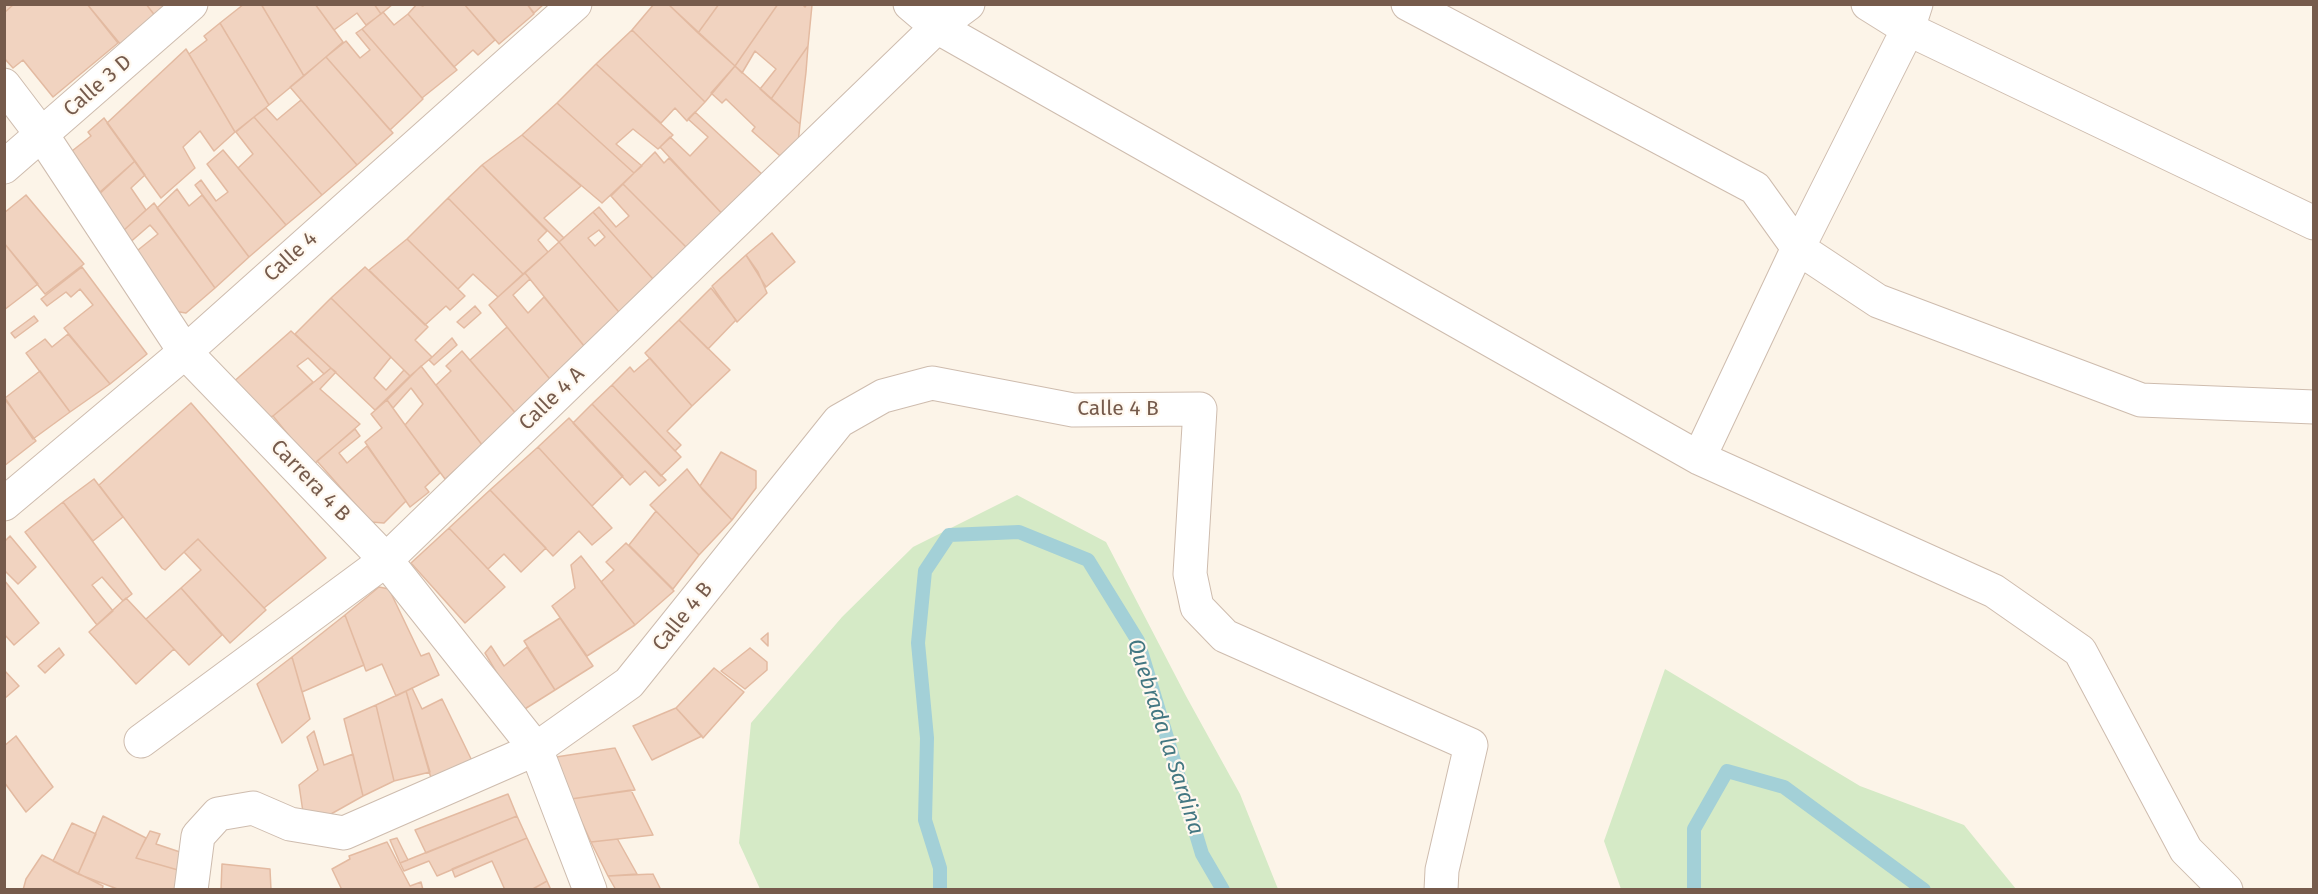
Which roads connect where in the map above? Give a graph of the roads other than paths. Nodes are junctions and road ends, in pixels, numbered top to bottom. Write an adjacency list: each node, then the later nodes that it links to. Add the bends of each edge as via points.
1 (191, 4): 10 (street, Calle 3 D)
2 (574, 4): 14 (street, Calle 4)
3 (910, 4): 8 (street)
4 (968, 4): 8 (street, Calle 4 A)
5 (1408, 4): 13 (street, via 1755,188)
6 (1868, 4): 7 (street)
7 (1912, 17): 12 (street); 13 (street)
8 (937, 27): 16 (street); 18 (street, Calle 4 A)
9 (4, 85): 10 (street, Carrera 4 B)
10 (42, 135): 11 (street, Calle 3 D); 14 (street, Carrera 4 B)
11 (4, 167)
12 (2313, 223)
13 (1798, 248): 15 (street, via 1878,301 2141,400); 16 (street)
14 (185, 352): 17 (street, Calle 4); 18 (street, Carrera 4 B)
15 (2313, 407)
16 (1699, 458): 24 (street, via 1994,591 2080,651 2186,850)
17 (4, 504)
18 (386, 560): 19 (street, Calle 4 A); 20 (street, Carrera 4 B)
19 (141, 741)
20 (536, 749): 21 (street, Calle 4 B, via 344,833 290,824 253,808 218,814 198,836); 22 (street, Carrera 4 B); 23 (street, Calle 4 B, via 629,683 839,421 883,396 932,383 1073,410 1200,410 1190,574 1197,607 1225,636 1471,745 1442,870)
21 (191, 890)
22 (590, 890)
23 (1441, 890)
24 (2226, 890)

